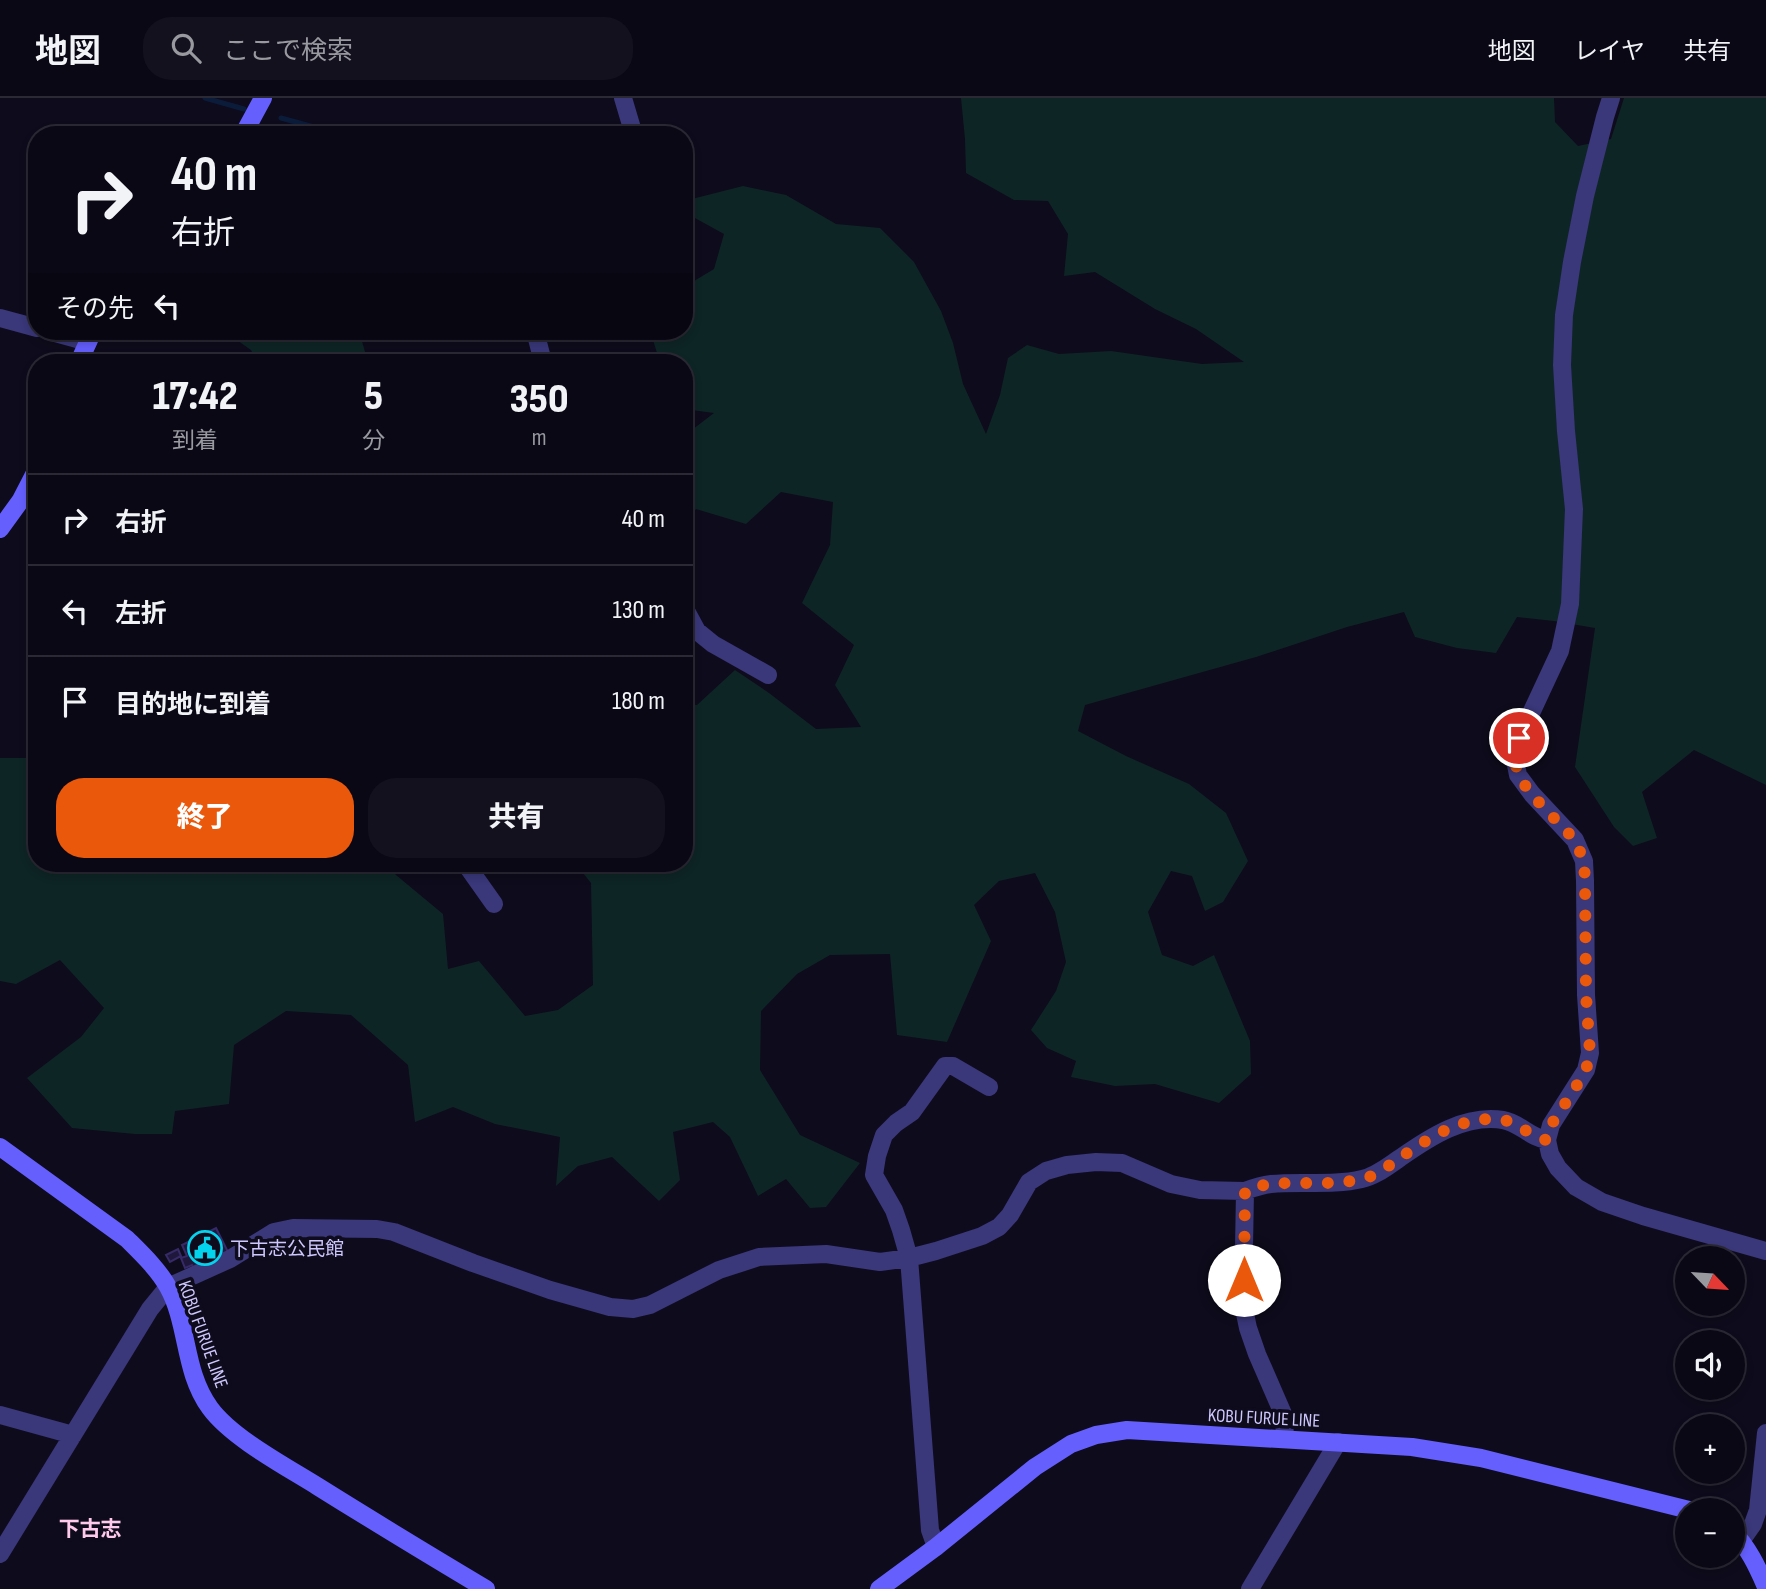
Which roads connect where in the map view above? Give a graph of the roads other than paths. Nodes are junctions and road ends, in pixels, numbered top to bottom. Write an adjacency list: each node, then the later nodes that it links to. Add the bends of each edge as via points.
1 (263, 98): 4 (main road)
2 (623, 98): 5 (street)
3 (1611, 98): 15 (street, via 1585,196 1564,315 1562,365 1573,509 1570,604 1560,651 1514,755 1518,775 1575,840 1584,861 1590,1053 1586,1070 1551,1125)
4 (248, 126)
5 (631, 126)
6 (0, 318): 7 (street)
7 (28, 326)
8 (28, 486): 9 (main road)
9 (0, 529)
10 (693, 624): 11 (street, via 713,644)
11 (768, 675)
12 (471, 872): 13 (street)
13 (494, 904)
14 (989, 1087): 19 (street, via 945,1066 912,1112 884,1135 874,1175 894,1210)
15 (1547, 1140): 17 (street, via 1516,1124 1488,1119 1461,1124 1426,1139 1365,1179 1268,1184); 18 (street, via 1558,1168 1576,1187 1602,1202)
16 (0, 1147): 20 (main road, KOBU FURUE LINE, via 127,1239)
17 (1245, 1191): 19 (street, via 1171,1184 1122,1163 1067,1165 1029,1182 999,1227); 24 (street, via 1244,1304 1248,1328 1284,1416)
18 (1766, 1251)
19 (909, 1258): 20 (street, via 880,1262 826,1254 759,1257 633,1309 550,1290 394,1232 293,1228 274,1233); 28 (street, via 930,1531)
20 (168, 1287): 23 (street); 32 (main road, KOBU FURUE LINE, via 196,1385 232,1431)
21 (0, 1415): 23 (street)
22 (1766, 1433): 27 (street, via 1758,1510)
23 (73, 1435): 30 (street)
24 (1285, 1439): 25 (main road, KOBU FURUE LINE); 28 (main road, KOBU FURUE LINE, via 1127,1430 1096,1436 1071,1444 1035,1467)
25 (1338, 1442): 26 (main road, KOBU FURUE LINE, via 1480,1458); 34 (street)
26 (1675, 1507)
27 (1745, 1530)
28 (936, 1547): 33 (main road, KOBU FURUE LINE)
29 (1745, 1547): 31 (main road)
30 (0, 1554)
31 (1766, 1587)
32 (486, 1589)
33 (879, 1589)
34 (1250, 1589)

